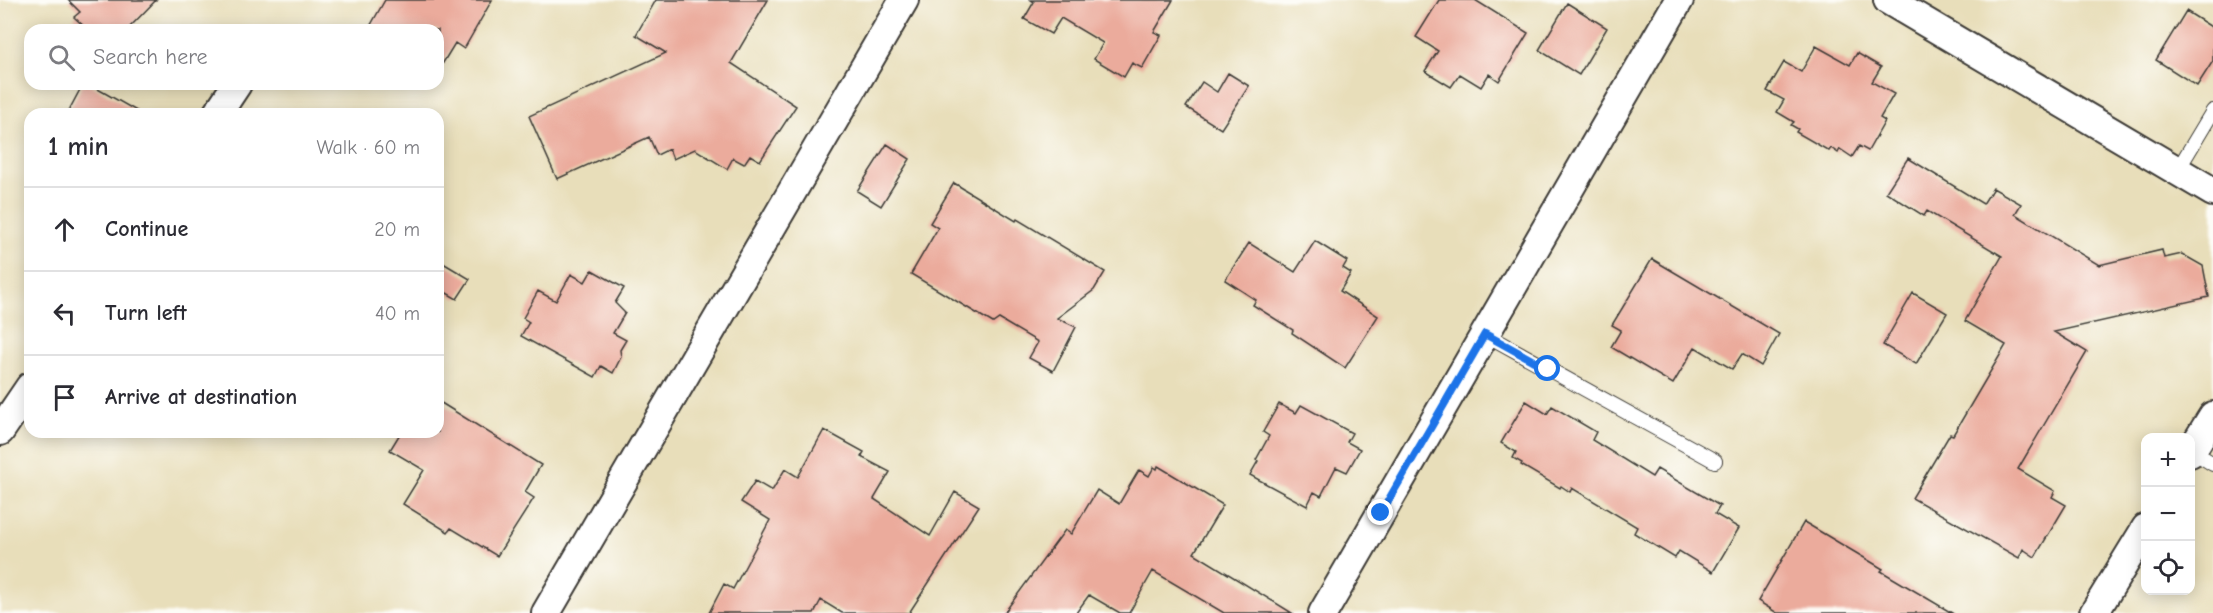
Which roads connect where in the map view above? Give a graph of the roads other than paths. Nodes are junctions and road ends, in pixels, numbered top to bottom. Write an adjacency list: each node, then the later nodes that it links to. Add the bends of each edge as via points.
1 (904, 0): 16 (street)
2 (1679, 0): 9 (street)
3 (1888, 0): 7 (street)
4 (233, 90): 5 (street)
5 (221, 108)
6 (2213, 111): 7 (lane)
7 (2177, 171): 8 (street)
8 (2213, 192)
9 (1485, 334): 14 (lane); 17 (street)
10 (24, 396): 12 (street)
11 (2213, 416): 13 (street)
12 (0, 431)
13 (2198, 456)
14 (1714, 461)
15 (2141, 535): 18 (street)
16 (546, 613)
17 (1323, 613)
18 (2094, 613)

